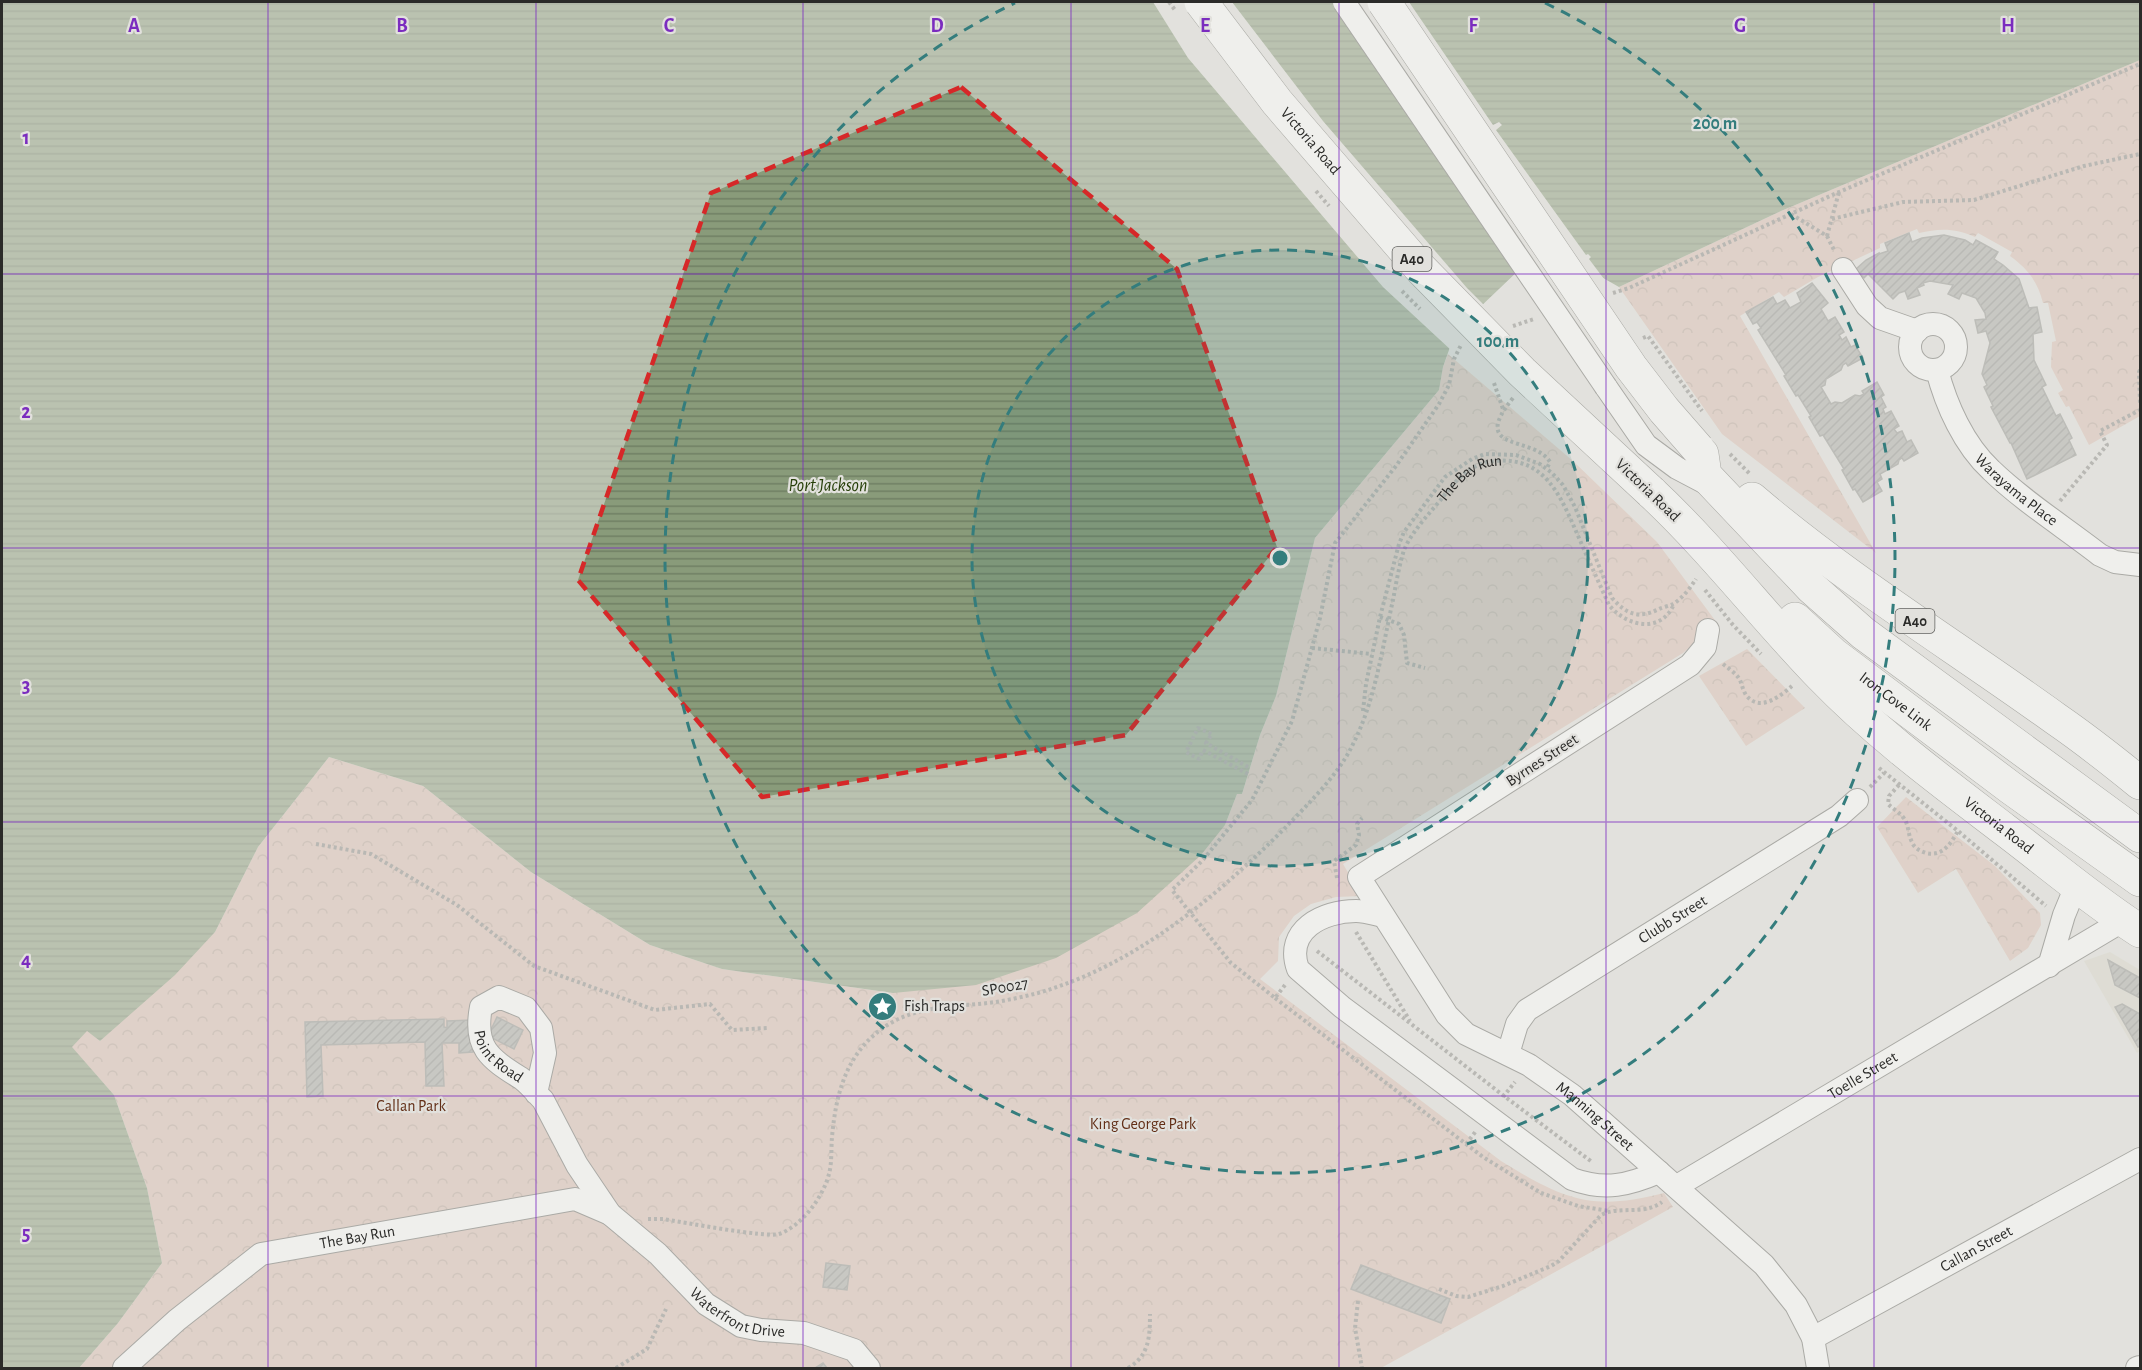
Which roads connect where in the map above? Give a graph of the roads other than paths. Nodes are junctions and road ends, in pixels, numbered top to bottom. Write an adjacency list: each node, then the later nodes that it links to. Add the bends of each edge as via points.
1 (1201, 2): 8 (highway, Victoria Road / A40, bridge, via 1276,102 1421,269 1499,349)
2 (1344, 2): 7 (street, bridge, via 1646,445)
3 (1384, 2): 7 (highway, A40, bridge, via 1664,410)
4 (1843, 269): 5 (street, via 1867,306 1880,318)
5 (1917, 331): 6 (street, via 1910,344 1913,358 1923,368); 6 (street, via 1923,326 1939,325 1952,333 1955,356)
6 (1937, 370): 9 (street, Warayama Place, via 1951,410 1991,470 2100,555 2115,562)
7 (1692, 457): 11 (highway, A40, via 1728,479 1819,553 2057,719); 13 (highway, via 1812,588 1863,633)
8 (1659, 500): 15 (highway, Iron Cove Link, via 1690,513 1833,654); 16 (highway, Victoria Road / A40, via 1860,715)
9 (2140, 565)
10 (1708, 630): 14 (street, Byrnes Street, via 1705,647 1690,665)
11 (2140, 783)
12 (1857, 800): 20 (street, Clubb Street, via 1839,816 1527,1010 1517,1023)
13 (2140, 836)
14 (1359, 877): 17 (street, Manning Street)
15 (2140, 880)
16 (2076, 886): 18 (highway, Victoria Road / A40); 19 (street)
17 (1383, 916): 20 (street, Manning Street, via 1453,1023 1475,1040); 23 (street, Toelle Street, via 1344,912 1309,924 1297,940 1298,969 1564,1175 1601,1186)
18 (2132, 926): 19 (street, Toelle Street)
19 (2049, 966): 23 (street, Toelle Street)
20 (1508, 1054): 23 (street, Manning Street, via 1572,1095)
21 (536, 1094): 24 (street, Point Road, via 543,1100 577,1165)
22 (2140, 1159): 25 (street, Callan Street)
23 (1668, 1179): 25 (street, Manning Street, via 1764,1265 1796,1305)
24 (617, 1220): 26 (street, The Bay Run, via 575,1199 261,1254); 27 (street, Waterfront Drive, via 658,1254 706,1304 741,1326 804,1333 855,1350)
25 (1813, 1338): 28 (street, Manning Street)
26 (124, 1368)
27 (868, 1368)
28 (1818, 1368)

